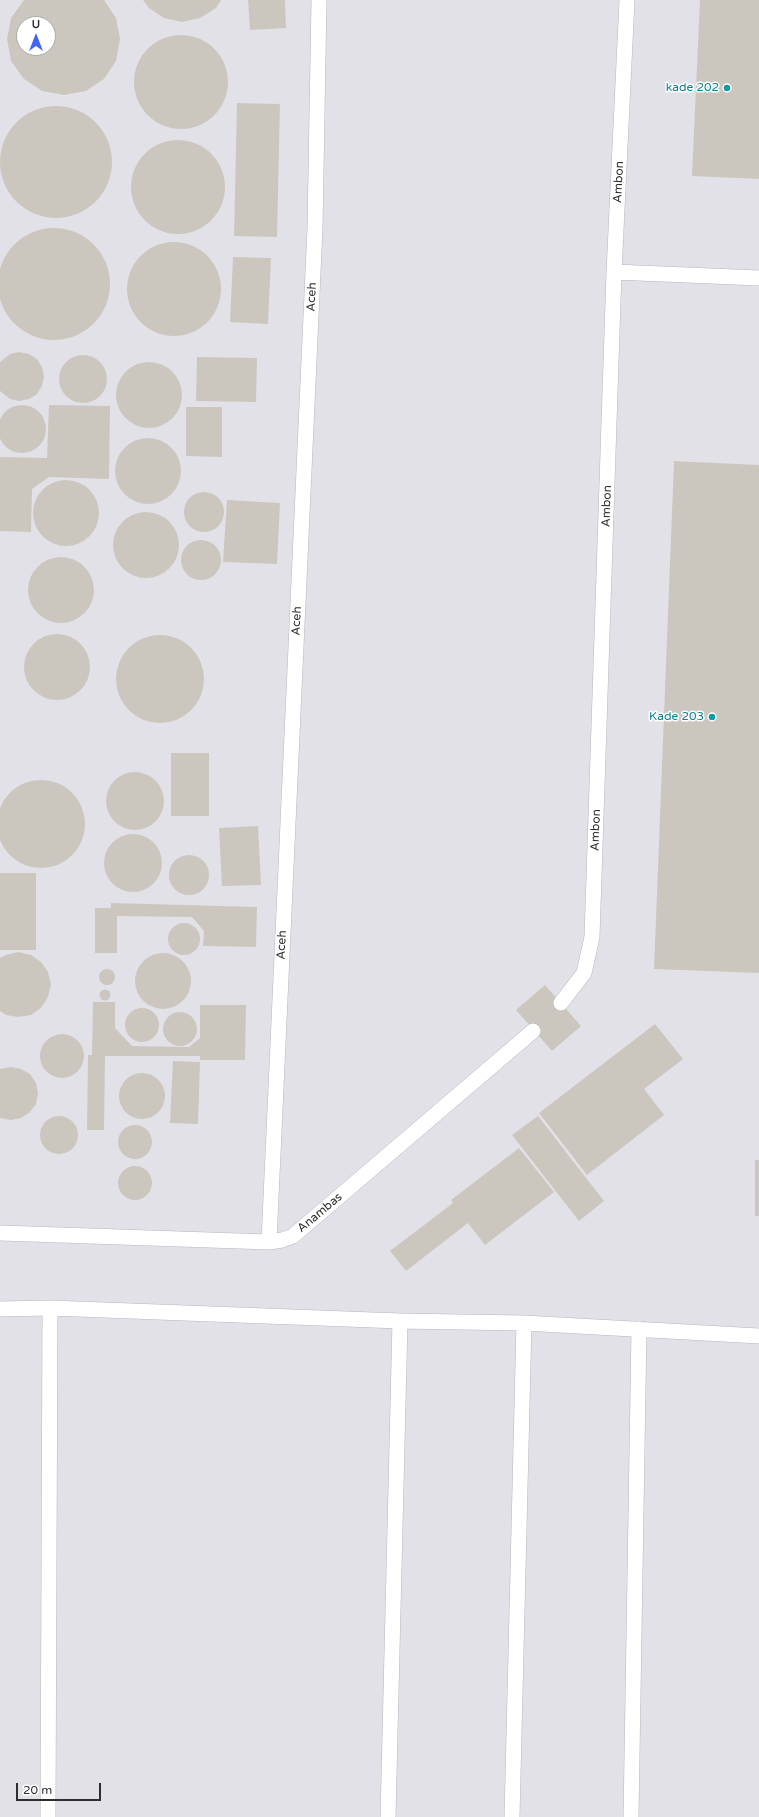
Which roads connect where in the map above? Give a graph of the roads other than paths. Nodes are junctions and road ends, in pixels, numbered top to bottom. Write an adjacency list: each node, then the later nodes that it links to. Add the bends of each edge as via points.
1 (319, 0): 8 (lane, Aceh, via 315,228)
2 (627, 0): 3 (lane, Ambon)
3 (614, 272): 4 (lane); 5 (lane, Ambon, via 592,937 584,973)
4 (759, 278)
5 (561, 1003)
6 (533, 1031): 8 (lane, Anambas, via 293,1236)
7 (0, 1233): 8 (lane, Anambas)
8 (269, 1242)
9 (50, 1308): 10 (lane); 11 (lane); 15 (lane)
10 (0, 1309)
11 (400, 1321): 12 (lane); 16 (lane)
12 (524, 1323): 13 (lane); 17 (lane)
13 (639, 1329): 14 (lane); 18 (lane)
14 (759, 1336)
15 (48, 1817)
16 (388, 1817)
17 (512, 1817)
18 (631, 1817)

